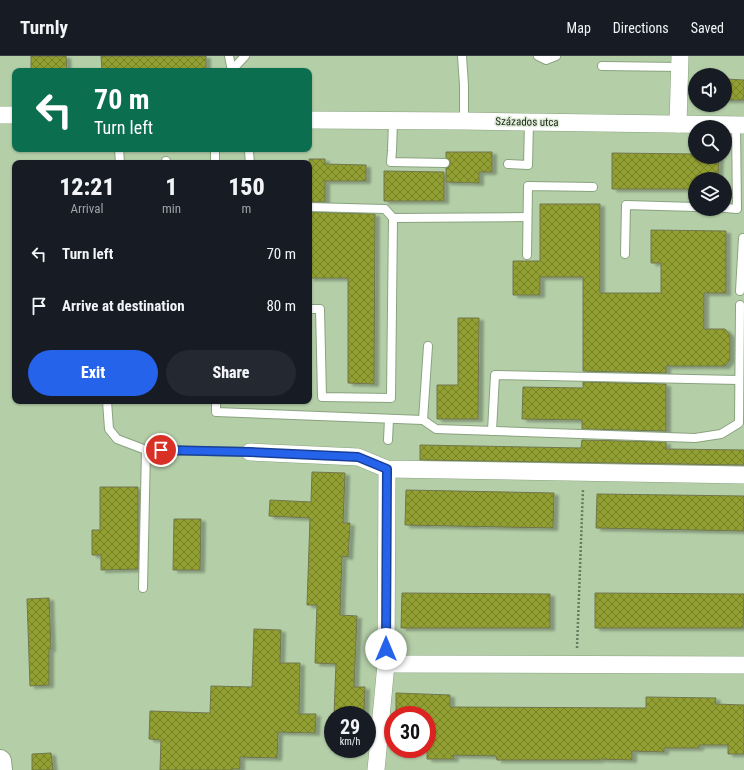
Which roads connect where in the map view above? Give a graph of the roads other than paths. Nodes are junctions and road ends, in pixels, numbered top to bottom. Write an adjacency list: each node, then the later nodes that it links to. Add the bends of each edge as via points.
1 (229, 56): 8 (lane)
2 (245, 56): 9 (lane)
3 (462, 56): 14 (lane)
4 (538, 56): 5 (lane, via 546,60)
5 (556, 56)
6 (680, 61): 7 (lane); 16 (street)
7 (602, 66)
8 (232, 68)
9 (234, 68)
10 (0, 115): 11 (street)
11 (12, 115)
12 (312, 120): 13 (street, Százados utca)
13 (393, 121): 14 (street, Százados utca); 18 (lane, via 391,162)
14 (464, 121): 15 (street, Százados utca)
15 (530, 122): 16 (street, Százados utca); 19 (lane, via 528,165)
16 (678, 124): 17 (street, Százados utca)
17 (740, 125): 23 (lane, via 737,209)
18 (445, 163)
19 (508, 164)
20 (593, 187): 24 (lane, via 528,186)
21 (312, 207): 25 (lane, via 385,209)
22 (688, 208): 27 (lane, via 626,205)
23 (732, 209)
24 (527, 217): 25 (lane); 28 (lane)
25 (393, 218): 32 (lane, via 391,398 322,397 320,309)
26 (743, 238): 29 (lane)
27 (625, 254)
28 (527, 255)
29 (743, 272): 30 (lane)
30 (740, 291)
31 (740, 305): 33 (lane)
32 (312, 309)
33 (742, 335): 35 (lane)
34 (428, 346): 39 (lane)
35 (739, 380): 40 (lane, via 739,422 721,434 695,438); 40 (lane, via 495,375)
36 (107, 404): 42 (lane, via 109,429 117,439)
37 (216, 404): 38 (lane, via 216,412)
38 (389, 419): 39 (lane); 41 (lane)
39 (423, 420): 40 (lane, via 436,429)
40 (492, 431)
41 (388, 440)
42 (146, 450): 43 (lane); 46 (lane)
43 (250, 452): 44 (street, via 358,457)
44 (387, 469): 45 (street); 47 (street)
45 (744, 475)
46 (142, 588)
47 (386, 664): 48 (street); 51 (street)
48 (744, 665)
49 (0, 761): 50 (main road)
50 (1, 770)
51 (376, 770)

